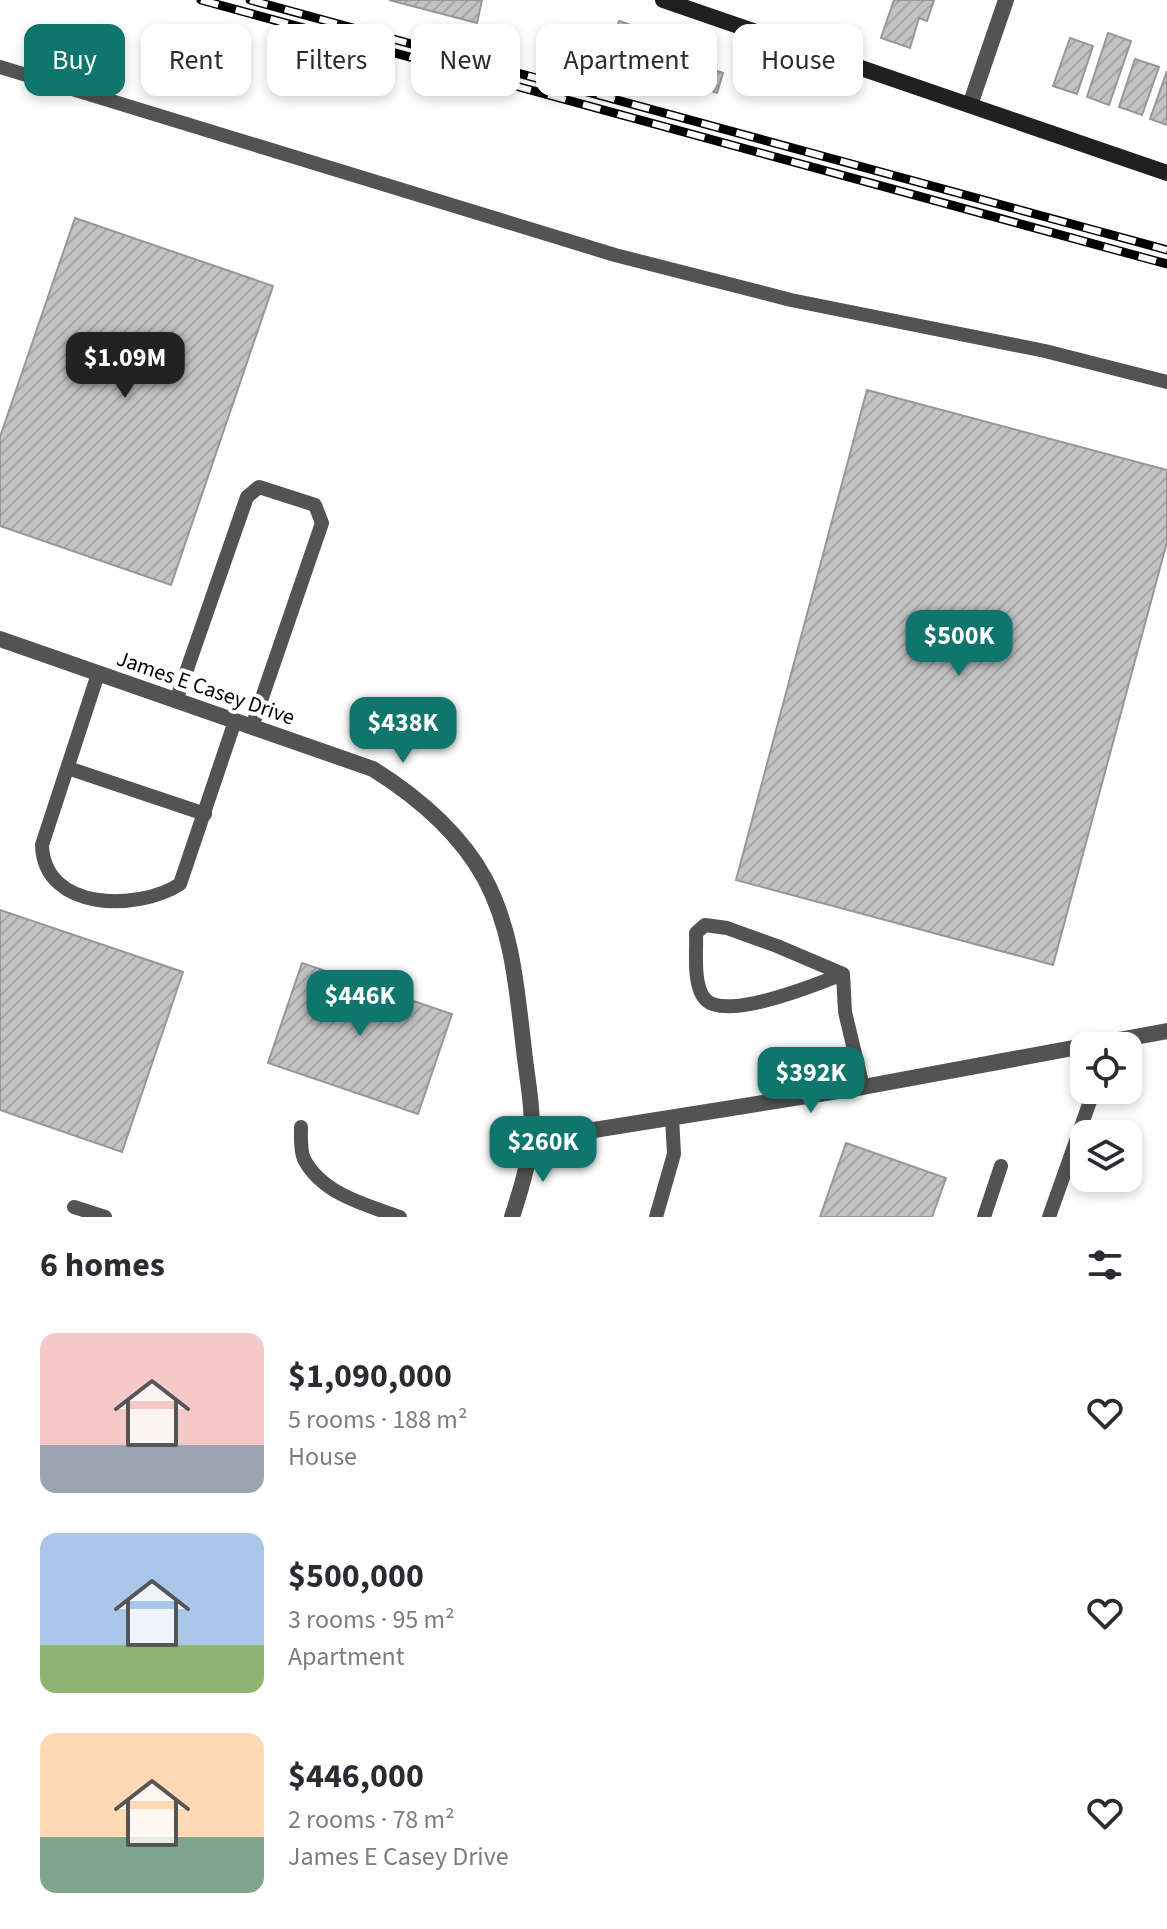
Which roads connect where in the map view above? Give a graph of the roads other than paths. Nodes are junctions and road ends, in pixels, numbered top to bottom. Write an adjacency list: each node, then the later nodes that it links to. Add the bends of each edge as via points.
1 (663, 0): 4 (main road)
2 (1006, 0): 4 (street)
3 (0, 67): 6 (lane, via 615,255 791,300 1045,351)
4 (970, 105): 5 (main road)
5 (1167, 173)
6 (1167, 382)
7 (0, 639): 8 (street, James E Casey Drive)
8 (98, 674): 9 (street, James E Casey Drive); 12 (lane)
9 (176, 701): 10 (street, James E Casey Drive); 11 (lane, via 247,497 259,487 315,505 322,523)
10 (235, 721): 11 (street, James E Casey Drive); 13 (lane)
11 (252, 727): 22 (street, James E Casey Drive, via 344,757 407,790 484,877 512,956)
12 (68, 768): 13 (lane); 13 (lane, via 42,855 57,879 92,901 133,902 180,884)
13 (205, 814)
14 (843, 974): 14 (lane, via 783,998 719,1006 706,1001 699,988 696,933 705,925 727,928); 18 (lane, via 845,1012)
15 (1167, 1031): 16 (street)
16 (1142, 1037)
17 (1070, 1049): 18 (street)
18 (863, 1087): 20 (street)
19 (1089, 1104): 30 (lane)
20 (672, 1117): 22 (street); 28 (lane, via 674,1154)
21 (301, 1127): 26 (lane, via 303,1157 324,1183)
22 (531, 1140): 27 (street, James E Casey Drive)
23 (1001, 1166): 29 (lane)
24 (74, 1207): 25 (lane)
25 (105, 1217)
26 (400, 1217)
27 (512, 1217)
28 (656, 1217)
29 (984, 1217)
30 (1049, 1217)

